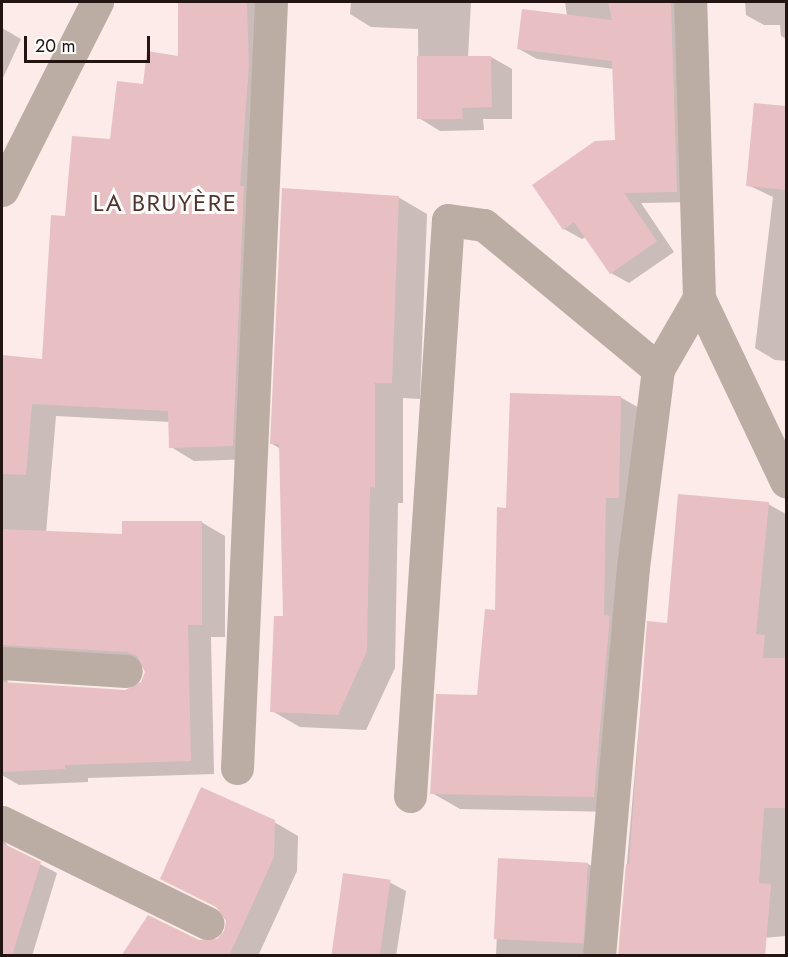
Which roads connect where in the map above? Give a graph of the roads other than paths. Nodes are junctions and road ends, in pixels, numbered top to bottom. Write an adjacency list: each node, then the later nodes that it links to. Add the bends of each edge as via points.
1 (97, 2): 4 (street)
2 (271, 2): 10 (street)
3 (690, 2): 5 (street)
4 (2, 190)
5 (699, 298): 6 (street); 7 (street)
6 (658, 369): 11 (street, via 484,225 448,220); 14 (street, via 633,567)
7 (786, 481)
8 (2, 663): 9 (street)
9 (126, 671)
10 (237, 768)
11 (410, 796)
12 (2, 822): 13 (street)
13 (207, 922)
14 (599, 956)

